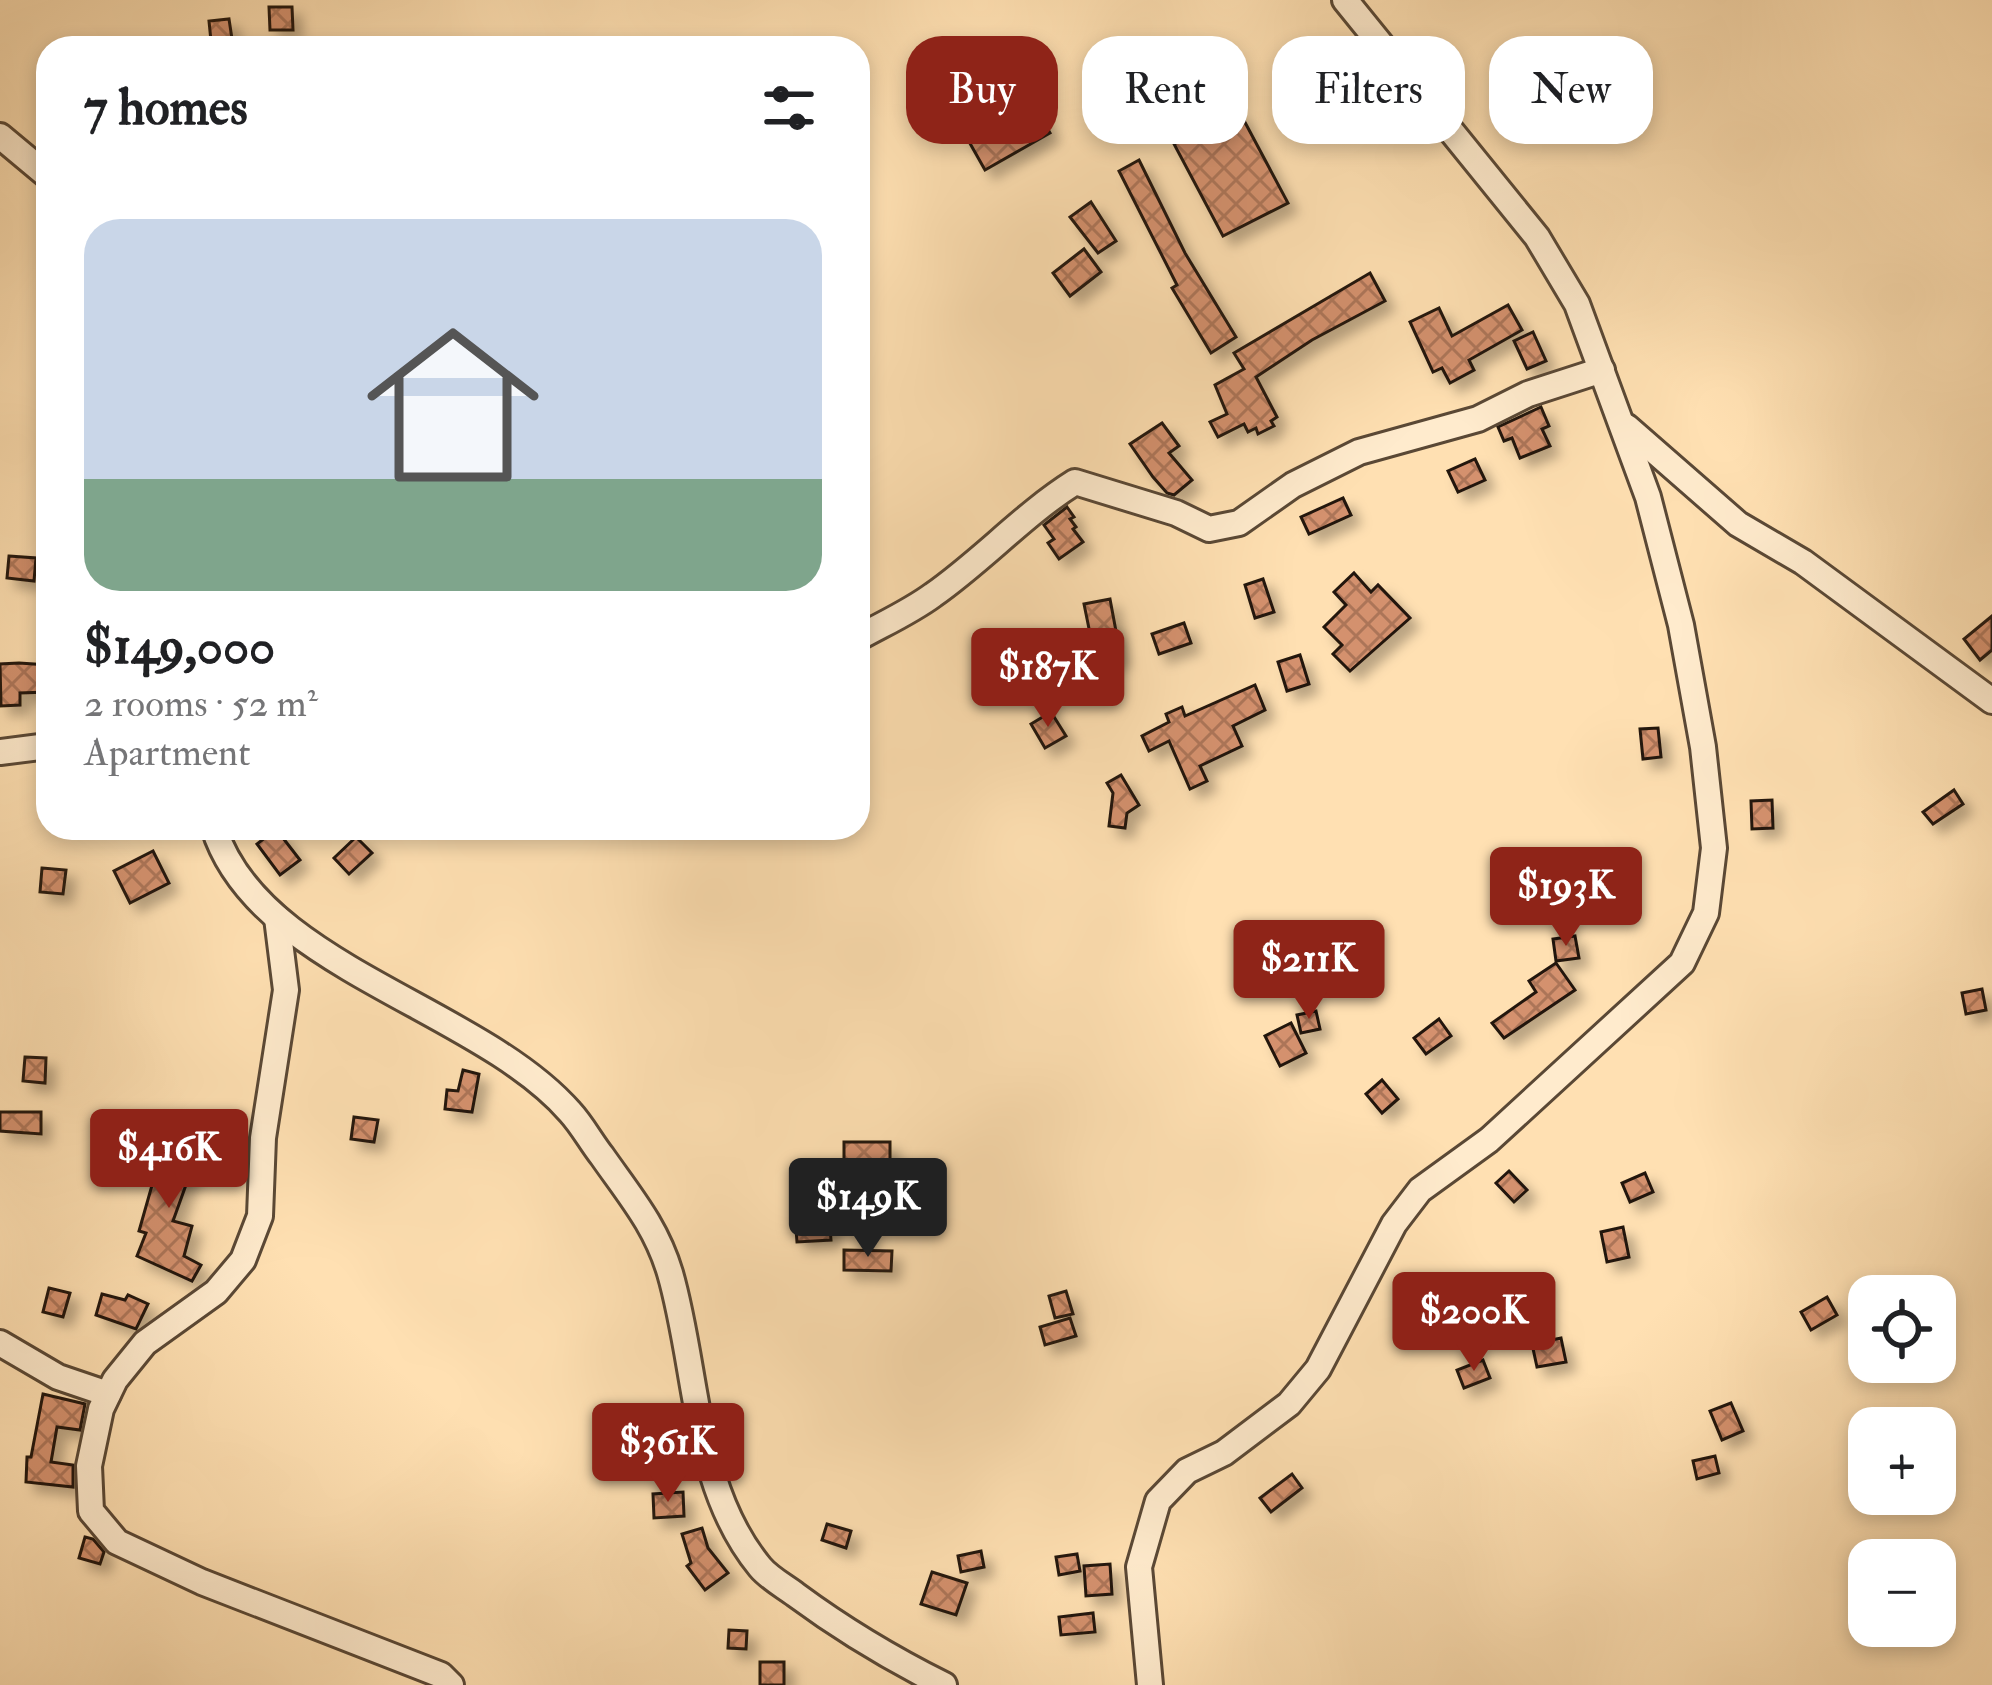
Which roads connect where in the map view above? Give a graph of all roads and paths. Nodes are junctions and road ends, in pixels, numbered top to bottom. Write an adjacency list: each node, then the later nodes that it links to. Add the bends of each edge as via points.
1 (1345, 0): 4 (street, via 1538,237 1577,304)
2 (0, 136): 3 (street)
3 (36, 166)
4 (1602, 370): 5 (street); 6 (street, via 1478,419 1359,452 1239,523 1209,529 1076,482 930,598)
5 (1621, 422): 7 (street, via 1738,524); 16 (street, via 1685,645 1714,848 1706,913 1682,963 1489,1140 1420,1190 1318,1369 1289,1404 1187,1472 1158,1501 1139,1567)
6 (870, 631)
7 (1992, 701)
8 (36, 748): 9 (street)
9 (0, 752)
10 (220, 840): 11 (street, via 250,895)
11 (277, 918): 13 (street, via 286,990 260,1216 243,1260 216,1292 145,1342); 15 (street, via 531,1072 573,1114 646,1214 670,1272 710,1467 761,1570)
12 (0, 1343): 13 (street)
13 (108, 1394): 14 (street, via 89,1466 91,1511 117,1542)
14 (451, 1685)
15 (944, 1685)
16 (1150, 1685)

